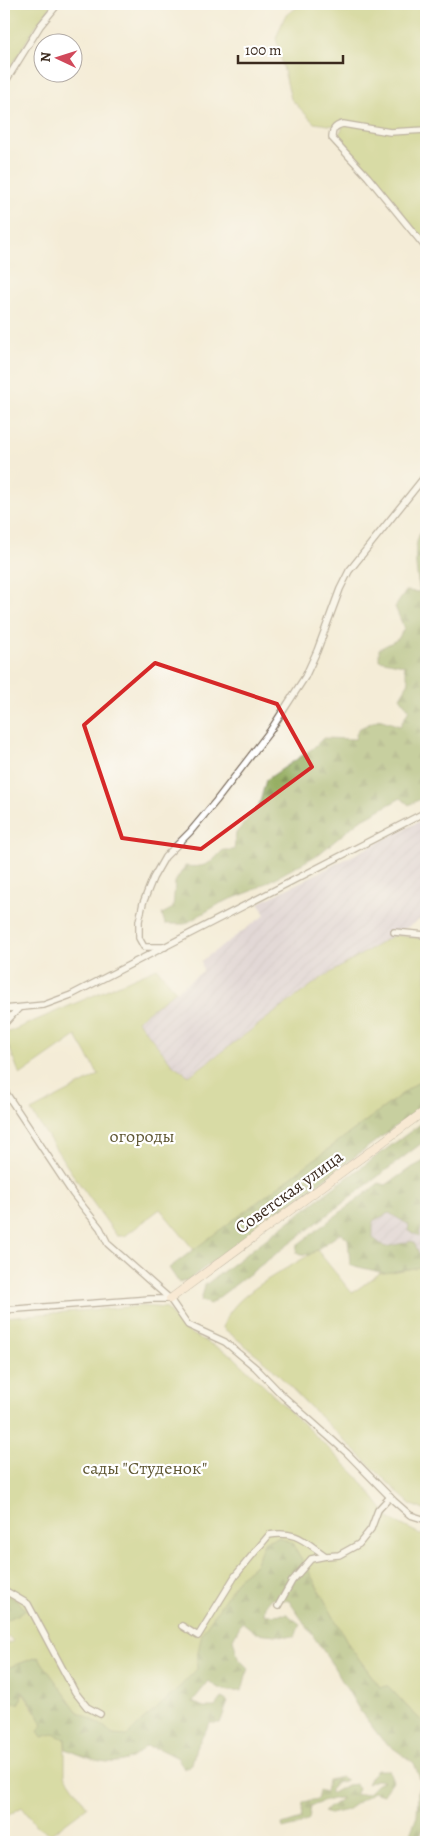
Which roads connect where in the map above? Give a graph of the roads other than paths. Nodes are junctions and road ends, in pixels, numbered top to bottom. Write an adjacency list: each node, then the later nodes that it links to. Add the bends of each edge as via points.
1 (58, 4): 2 (street, via 40,26)
2 (4, 84)
3 (426, 130): 4 (street, via 390,132 343,124 332,131 332,138)
4 (426, 248)
5 (426, 475): 9 (street, via 349,571 305,677 283,712 216,801 165,857 143,903 139,938 144,947)
6 (426, 812): 9 (street)
7 (394, 932): 8 (street)
8 (426, 935)
9 (165, 947): 11 (street, via 71,995 44,1005)
10 (4, 1009): 11 (street)
11 (18, 1009): 12 (street)
12 (4, 1024)
13 (4, 1090): 15 (street, via 108,1244)
14 (426, 1110): 15 (street, Советская улица)
15 (170, 1299): 16 (street); 17 (street, via 188,1325 225,1342 256,1368)
16 (4, 1310)
17 (390, 1497): 18 (street, via 410,1515); 19 (street, via 378,1510 371,1529 359,1544 339,1555)
18 (426, 1520)
19 (326, 1556): 21 (street, via 311,1559 292,1581); 22 (street, via 294,1535 269,1534 235,1576 198,1636)
20 (4, 1590): 23 (street, via 28,1604 75,1692 87,1707)
21 (278, 1606)
22 (182, 1626)
23 (100, 1714)

